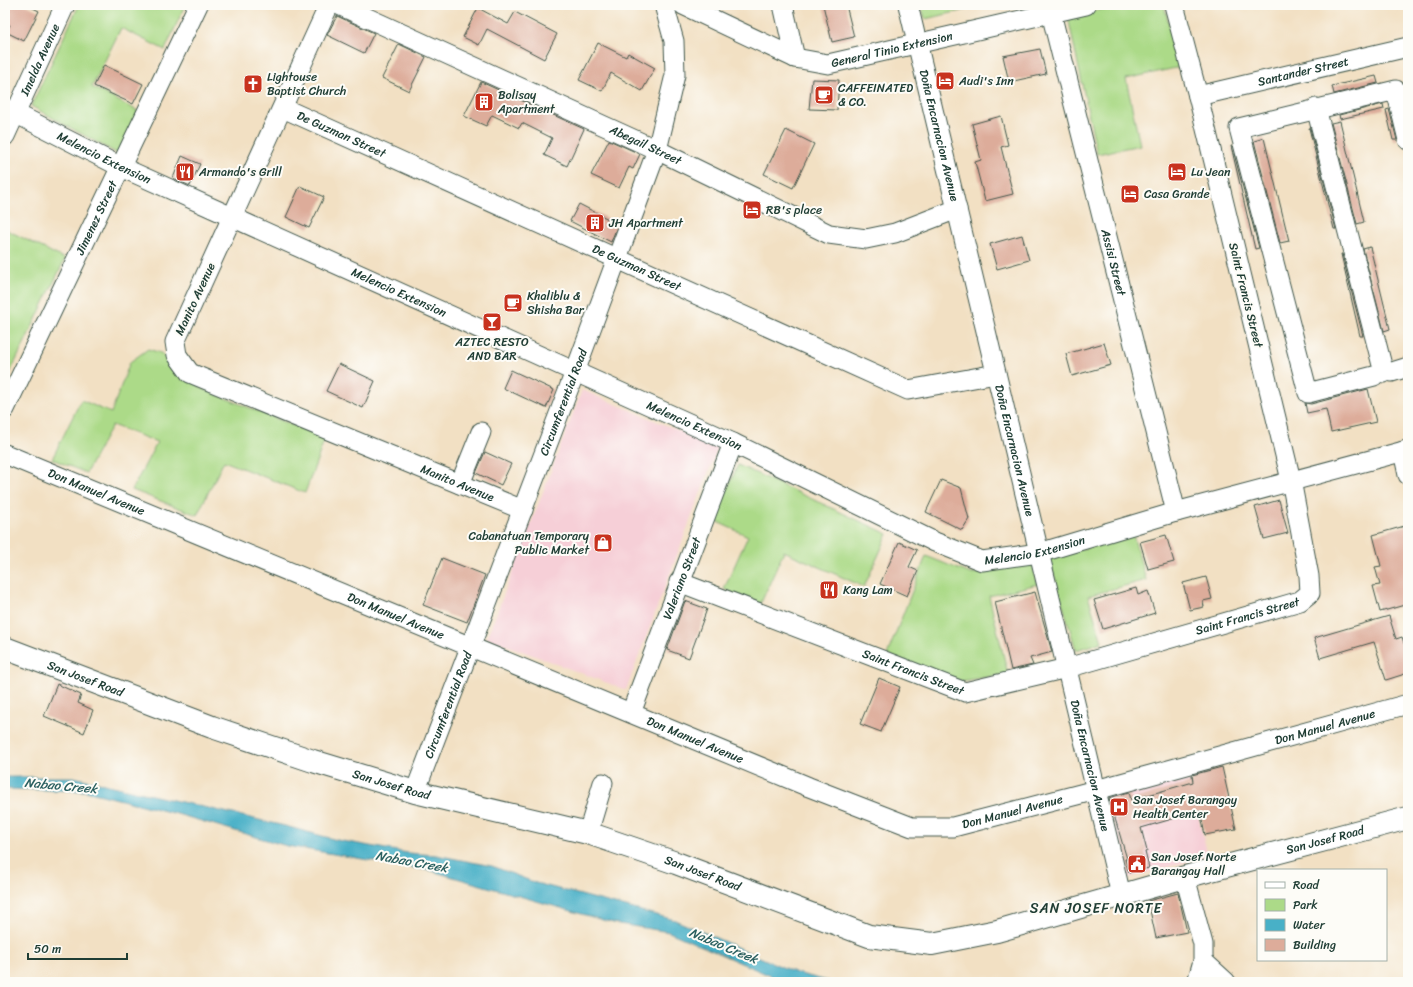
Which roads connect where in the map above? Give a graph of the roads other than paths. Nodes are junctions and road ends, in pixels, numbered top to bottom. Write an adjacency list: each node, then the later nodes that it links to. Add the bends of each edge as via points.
1 (65, 5): 18 (street, Imelda Avenue)
2 (198, 5): 22 (street, Jimenez Street)
3 (329, 5): 16 (street, Manito Avenue)
4 (339, 5): 21 (street, Abegail Street)
5 (664, 5): 21 (street, Circumferential Road, via 674,41 675,75)
6 (683, 5): 14 (street, General Tinio Extension)
7 (783, 5): 14 (street)
8 (908, 5): 12 (street, Doña Encarnacion Avenue)
9 (1086, 5): 11 (street, General Tinio Extension)
10 (1174, 5): 15 (street, Saint Francis Street)
11 (1051, 13): 12 (street, General Tinio Extension); 38 (street, Assisi Street)
12 (918, 45): 14 (street, General Tinio Extension, via 828,64); 23 (street, Doña Encarnacion Avenue)
13 (1408, 47): 15 (street, Santander Street)
14 (795, 58)
15 (1198, 96): 35 (street, Saint Francis Street)
16 (283, 108): 24 (street, Manito Avenue); 25 (street, De Guzman Street)
17 (1316, 108): 20 (street, via 1396,90); 27 (street); 27 (street, via 1239,128 1308,393)
18 (10, 111): 19 (street, Imelda Avenue); 22 (street, Melencio Extension)
19 (5, 136)
20 (1408, 140)
21 (657, 150): 23 (street, Abegail Street, via 829,234 866,239 895,233); 25 (street, Circumferential Road)
22 (121, 167): 24 (street, Melencio Extension); 29 (street, Jimenez Street)
23 (957, 209): 28 (street, Doña Encarnacion Avenue)
24 (232, 218): 26 (street, Melencio Extension); 36 (street, Manito Avenue, via 175,342 177,355 190,373)
25 (617, 260): 26 (street, Circumferential Road); 28 (street, De Guzman Street, via 908,390)
26 (575, 372): 31 (street, Melencio Extension); 37 (street, Circumferential Road)
27 (1389, 372)
28 (996, 374): 39 (street, Doña Encarnacion Avenue)
29 (5, 409)
30 (481, 432): 36 (street)
31 (733, 443): 39 (street, Melencio Extension, via 935,542 982,561); 40 (street, Valeriano Street)
32 (1405, 451): 34 (street); 35 (street, Melencio Extension)
33 (5, 454): 41 (street, Don Manuel Avenue)
34 (1408, 475)
35 (1291, 480): 38 (street, Melencio Extension); 43 (street, Saint Francis Street, via 1310,593 1300,601)
36 (460, 484): 37 (street, Manito Avenue)
37 (523, 510): 41 (street, Circumferential Road)
38 (1176, 512): 39 (street, Melencio Extension)
39 (1039, 553): 43 (street, Doña Encarnacion Avenue)
40 (679, 582): 43 (street, Saint Francis Street, via 965,692); 45 (street, Valeriano Street)
41 (471, 647): 45 (street, Don Manuel Avenue); 48 (street, Circumferential Road)
42 (5, 648): 48 (main road, San Josef Road, via 212,727)
43 (1066, 668): 47 (street, Doña Encarnacion Avenue)
44 (1408, 704): 47 (street, Don Manuel Avenue)
45 (631, 713): 47 (street, Don Manuel Avenue, via 912,827 953,827)
46 (603, 783): 50 (street)
47 (1096, 790): 52 (street, Doña Encarnacion Avenue)
48 (415, 792): 50 (main road, San Josef Road)
49 (1408, 818): 51 (main road, San Josef Road)
50 (588, 833): 52 (main road, San Josef Road, via 676,863 869,936 932,944 997,931)
51 (1184, 877): 52 (main road, San Josef Road); 53 (street, via 1200,930)
52 (1121, 895)
53 (1203, 961): 54 (street); 55 (street)
54 (1197, 982)
55 (1226, 982)

